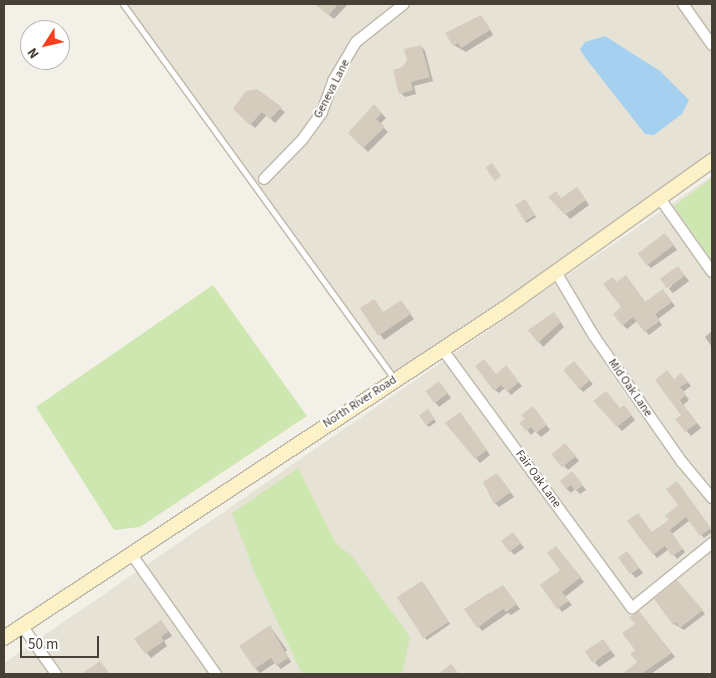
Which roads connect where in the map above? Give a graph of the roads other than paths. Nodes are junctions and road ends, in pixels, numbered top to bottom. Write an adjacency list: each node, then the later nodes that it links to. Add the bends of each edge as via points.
1 (123, 4): 11 (lane)
2 (404, 4): 6 (street, Geneva Lane, via 356,42 333,81 322,112 302,140)
3 (683, 4): 4 (street)
4 (712, 44)
5 (712, 161): 7 (street, North River Road)
6 (264, 179)
7 (661, 200): 8 (street, North River Road); 9 (street)
8 (556, 272): 10 (street, North River Road); 12 (street, Mid Oak Lane, via 594,336 682,462)
9 (712, 272)
10 (443, 350): 11 (street, North River Road); 13 (street, Fair Oak Lane, via 632,608)
11 (394, 380): 14 (street, North River Road)
12 (712, 498)
13 (712, 543)
14 (132, 555): 15 (street, North River Road); 18 (street)
15 (23, 627): 16 (street, North River Road); 17 (street)
16 (4, 638)
17 (56, 674)
18 (216, 674)

